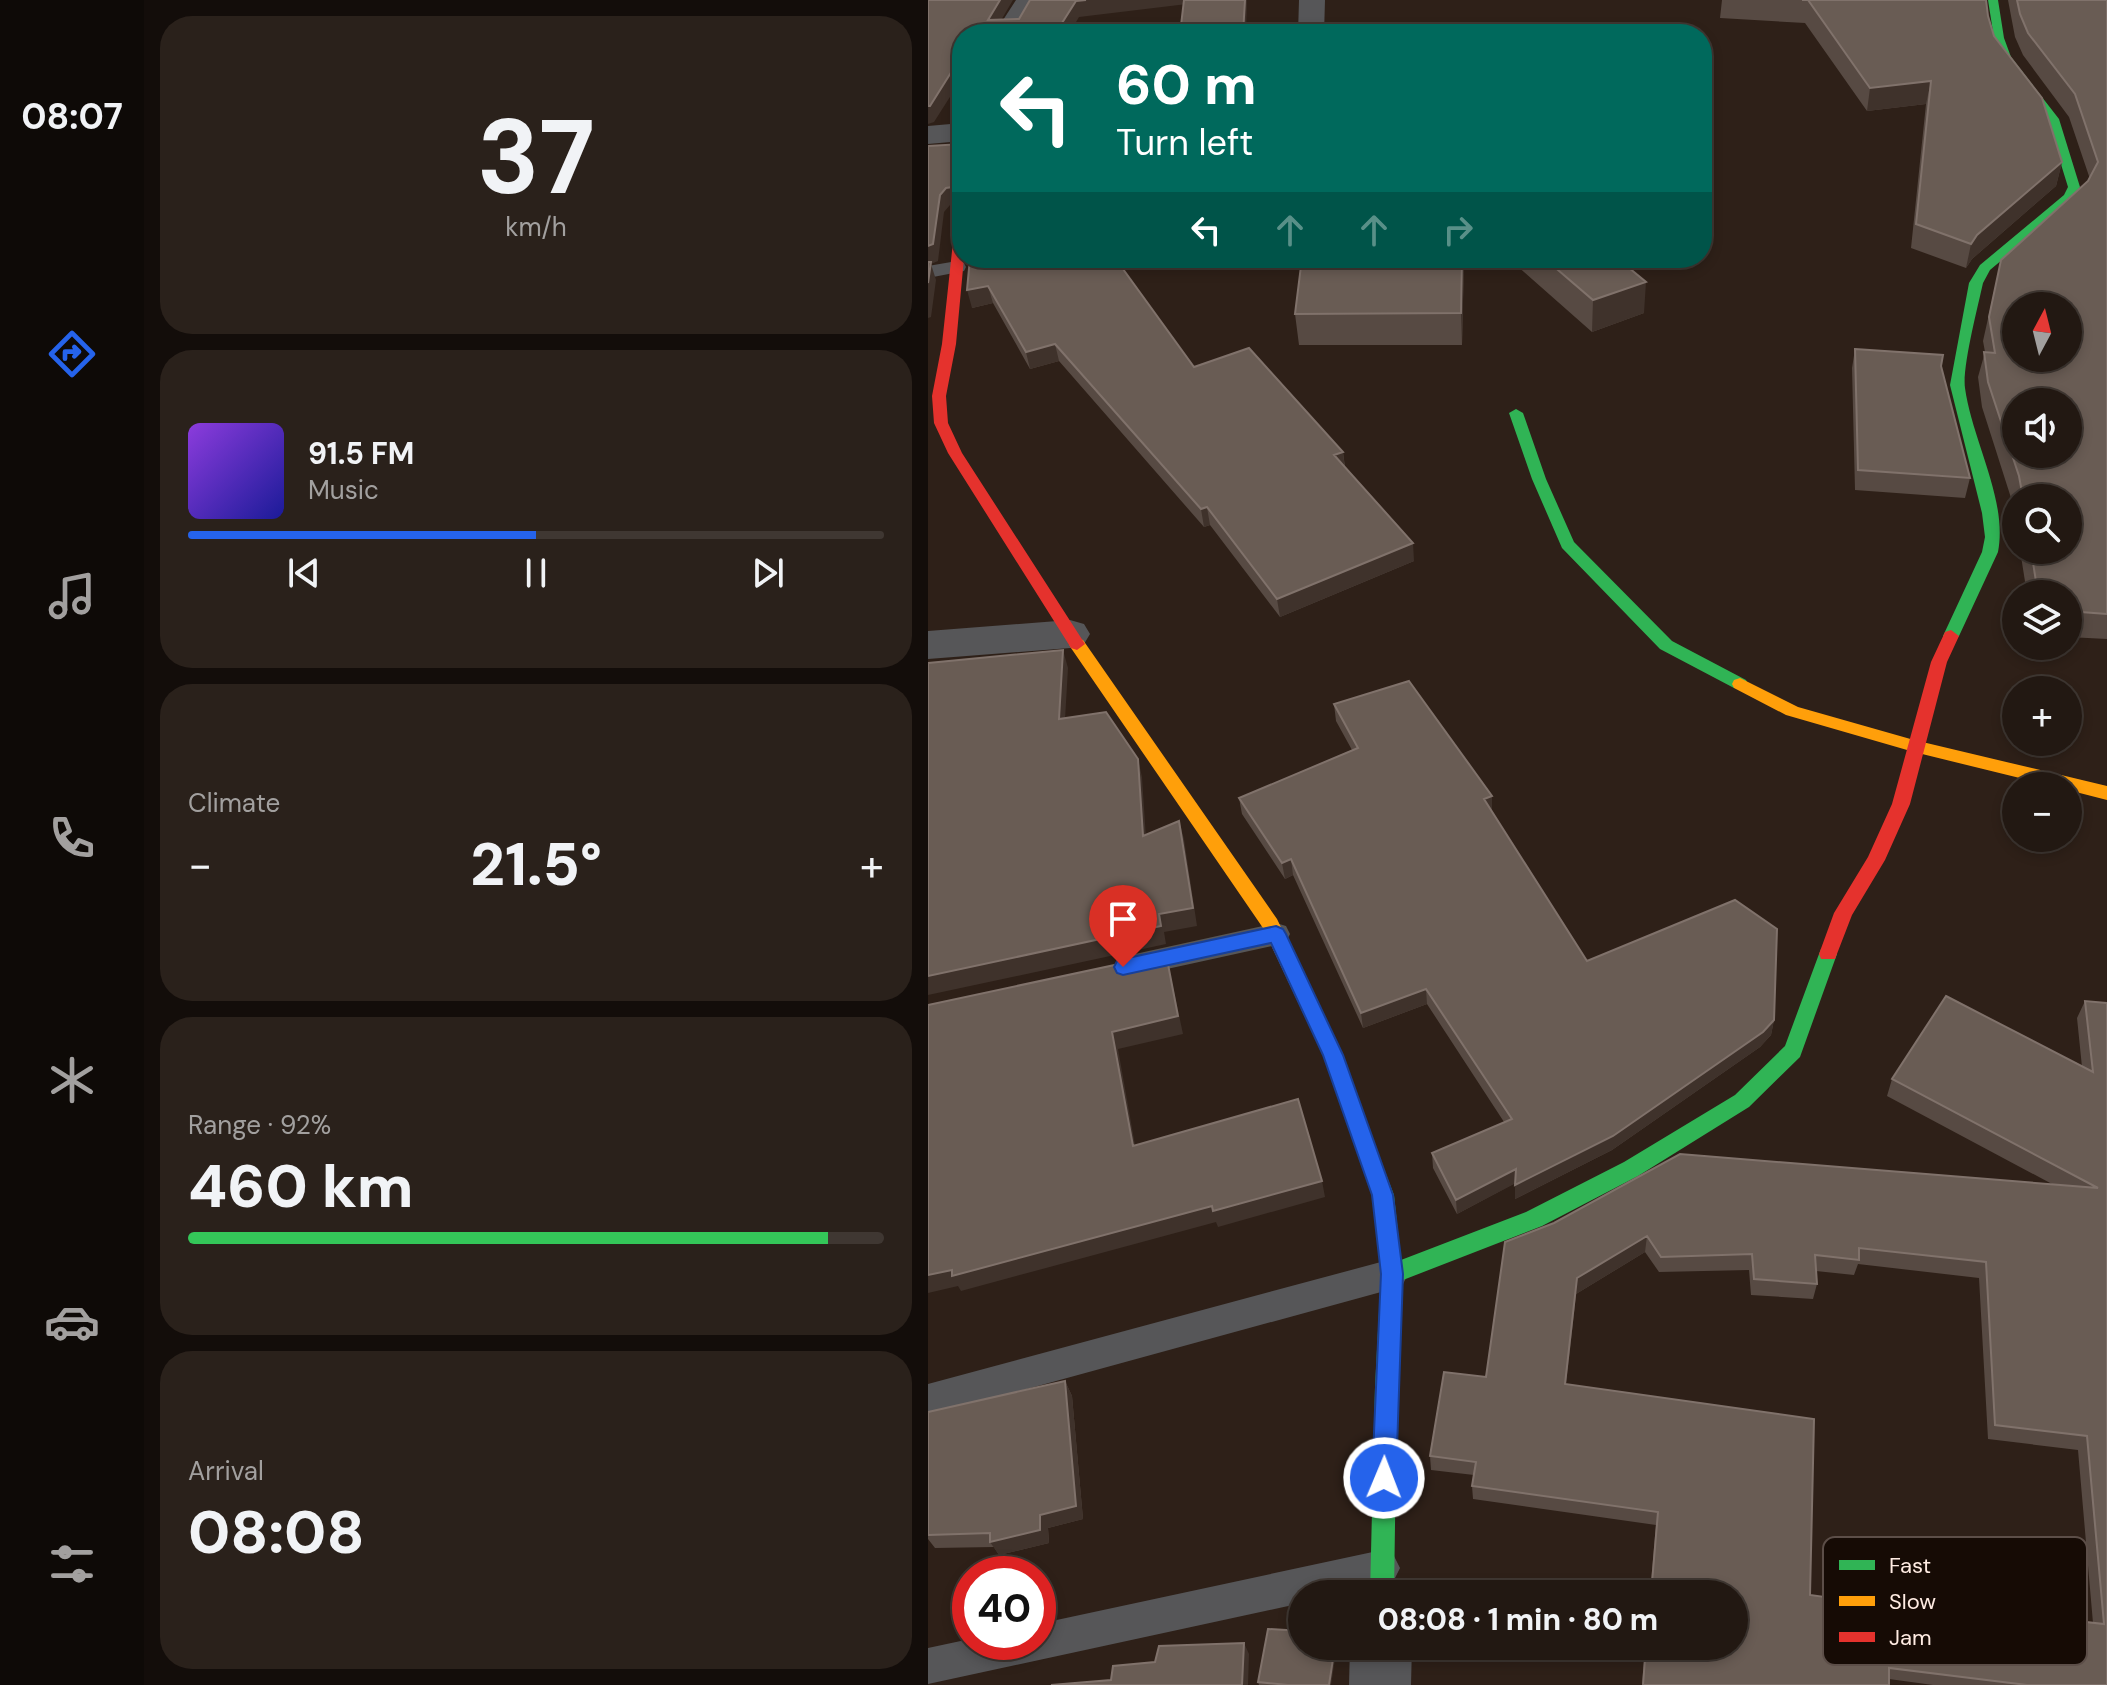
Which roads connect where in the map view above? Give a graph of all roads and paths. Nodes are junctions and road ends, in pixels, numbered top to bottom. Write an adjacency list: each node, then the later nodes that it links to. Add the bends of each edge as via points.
1 (1029, 0): 4 (street)
2 (1312, 0): 5 (street)
3 (1993, 0): 15 (street, via 2006,57 2053,119 2074,187 2069,197 1985,268 1976,283 1957,385 1993,537 1939,662)
4 (1013, 24)
5 (1311, 24)
6 (952, 133): 7 (street)
7 (928, 135)
8 (952, 268): 10 (lane)
9 (957, 268): 11 (street)
10 (928, 272)
11 (939, 347): 13 (street, via 941,423)
12 (1516, 413): 15 (street, via 1567,544 1666,645 1792,711)
13 (1070, 634): 14 (street); 17 (street)
14 (928, 645)
15 (1914, 746): 16 (street); 19 (street, via 1901,804 1876,860 1843,913 1793,1051 1742,1101 1631,1169 1534,1219)
16 (2107, 793)
17 (1276, 934): 18 (lane); 19 (street, via 1333,1055 1383,1195)
18 (1108, 970)
19 (1392, 1274): 20 (lane); 21 (street)
20 (928, 1400)
21 (1382, 1580)
22 (1288, 1599): 24 (lane)
23 (1381, 1660): 25 (street)
24 (928, 1666)
25 (1380, 1685)

